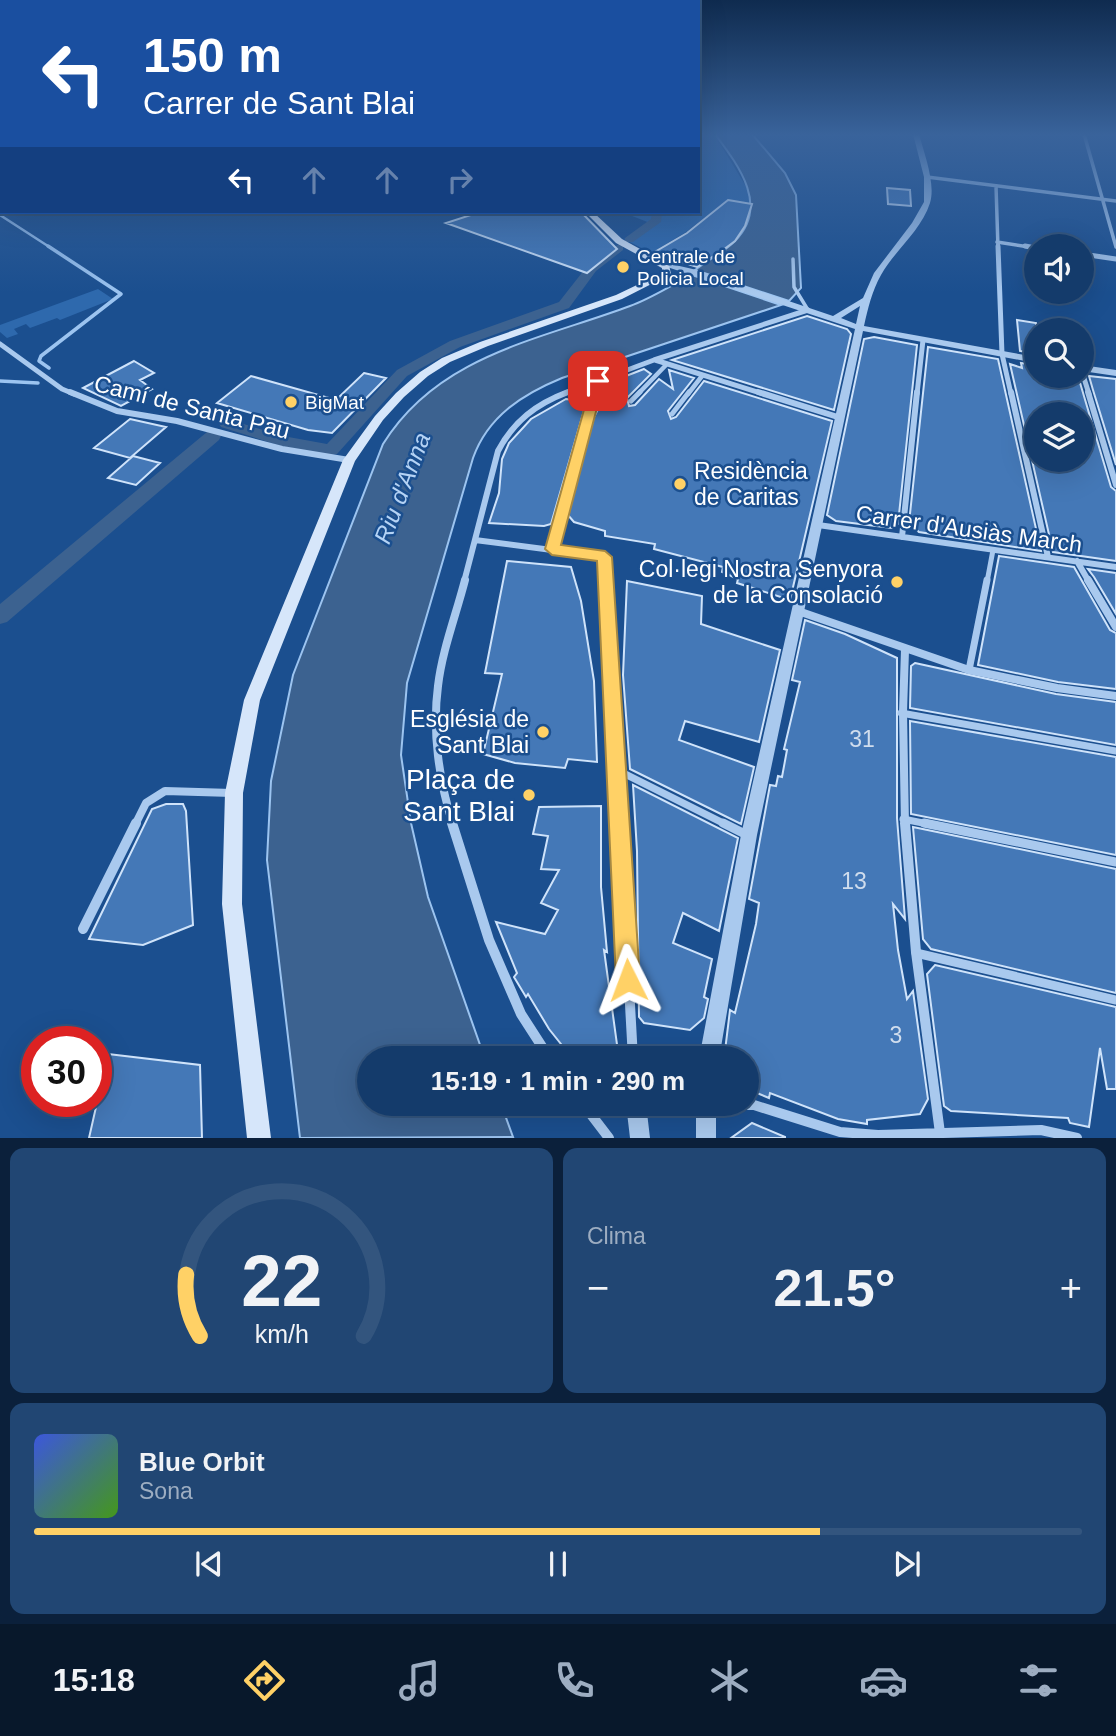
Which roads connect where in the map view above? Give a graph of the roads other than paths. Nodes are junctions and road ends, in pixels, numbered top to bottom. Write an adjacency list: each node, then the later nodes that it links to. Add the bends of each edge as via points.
1 (927, 187): 15 (street, via 927,202 878,273)
2 (996, 187): 8 (street)
3 (1005, 187): 5 (street)
4 (1099, 187): 5 (street)
5 (1102, 199): 6 (street); 10 (street)
6 (1116, 201)
7 (591, 214): 14 (main road, via 619,242)
8 (997, 242): 9 (street); 21 (street)
9 (1024, 246)
10 (1116, 247)
11 (1094, 256): 13 (street)
12 (793, 259): 16 (lane, via 794,287)
13 (1116, 259)
14 (664, 269): 16 (street, via 691,271); 33 (main road, via 619,297 446,360 400,395)
15 (866, 299): 17 (street); 18 (street)
16 (808, 310): 17 (street); 23 (street)
17 (834, 319): 18 (street)
18 (860, 328): 19 (street); 32 (street)
19 (923, 340): 21 (street); 36 (street)
20 (0, 344): 33 (street, Camí de Santa Pau, via 62,389 117,411)
21 (1002, 354): 22 (street); 40 (street)
22 (1024, 358)
23 (654, 360): 24 (street); 28 (street)
24 (666, 365): 27 (street); 30 (street)
25 (1094, 371): 26 (street)
26 (1116, 373)
27 (702, 376): 31 (street); 32 (street)
28 (598, 381): 37 (street, via 544,401 506,436); 38 (street)
29 (1087, 388): 34 (street)
30 (631, 401)
31 (672, 414)
32 (841, 418): 35 (street)
33 (349, 460): 51 (main road, via 252,699)
34 (1116, 485)
35 (818, 525): 36 (street, Carrer d'Ausiàs March); 43 (street)
36 (902, 537): 39 (street, Carrer d'Ausiàs March)
37 (475, 540): 38 (street); 58 (street, via 438,685 437,740 444,797 489,940 521,1014)
38 (552, 549): 50 (street, via 605,557)
39 (993, 550): 40 (street, Carrer d'Ausiàs March); 46 (street)
40 (1048, 556): 41 (street, Carrer d'Ausiàs March)
41 (1077, 561): 42 (street, Carrer d'Ausiàs March); 44 (street)
42 (1116, 567)
43 (798, 611): 45 (street); 53 (street)
44 (1116, 626)
45 (905, 650): 46 (street); 48 (street)
46 (968, 670): 47 (street)
47 (1116, 696)
48 (901, 713): 49 (street); 52 (street)
49 (1116, 751)
50 (617, 770): 53 (street); 59 (street)
51 (234, 793): 55 (street, via 165,791 146,803); 66 (main road, via 232,904)
52 (903, 819): 54 (street); 56 (street)
53 (749, 835): 60 (street)
54 (1116, 862)
55 (83, 929)
56 (914, 953): 57 (street); 65 (street)
57 (1116, 1000)
58 (542, 1046)
59 (632, 1046)
60 (711, 1046)
61 (759, 1107): 65 (street, via 840,1132)
62 (592, 1116): 67 (street)
63 (637, 1116): 68 (street)
64 (706, 1116): 69 (street)
65 (941, 1135): 70 (street, via 1041,1130)
66 (259, 1138)
67 (609, 1138)
68 (640, 1138)
69 (706, 1138)
70 (1077, 1138)

